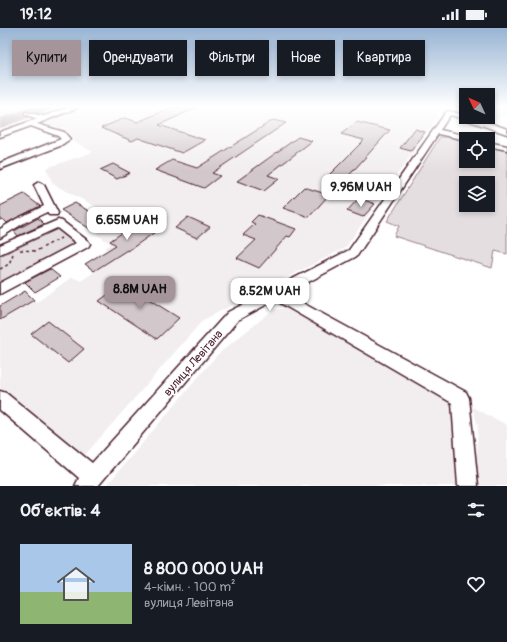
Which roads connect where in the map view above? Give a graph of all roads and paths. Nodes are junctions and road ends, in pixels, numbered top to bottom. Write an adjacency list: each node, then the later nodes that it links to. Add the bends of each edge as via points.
1 (19, 128): 6 (street)
2 (44, 128): 10 (street, via 61,134 66,139)
3 (497, 128): 5 (street)
4 (436, 130): 7 (street); 19 (street, вулиця Левітана, via 353,253)
5 (507, 132)
6 (0, 135)
7 (459, 136)
8 (495, 145): 9 (street)
9 (507, 148)
10 (0, 166)
11 (39, 185): 12 (street)
12 (50, 207): 13 (street); 15 (street, via 20,220)
13 (58, 223): 14 (street); 16 (street)
14 (70, 233): 17 (path, via 36,251 14,250 9,264); 18 (street, via 84,244)
15 (0, 234)
16 (0, 250)
17 (0, 269)
18 (0, 289)
19 (275, 294): 21 (street, вулиця Левітана, via 233,316); 22 (street, via 460,398)
20 (0, 399): 21 (street)
21 (89, 481)
22 (468, 486)

